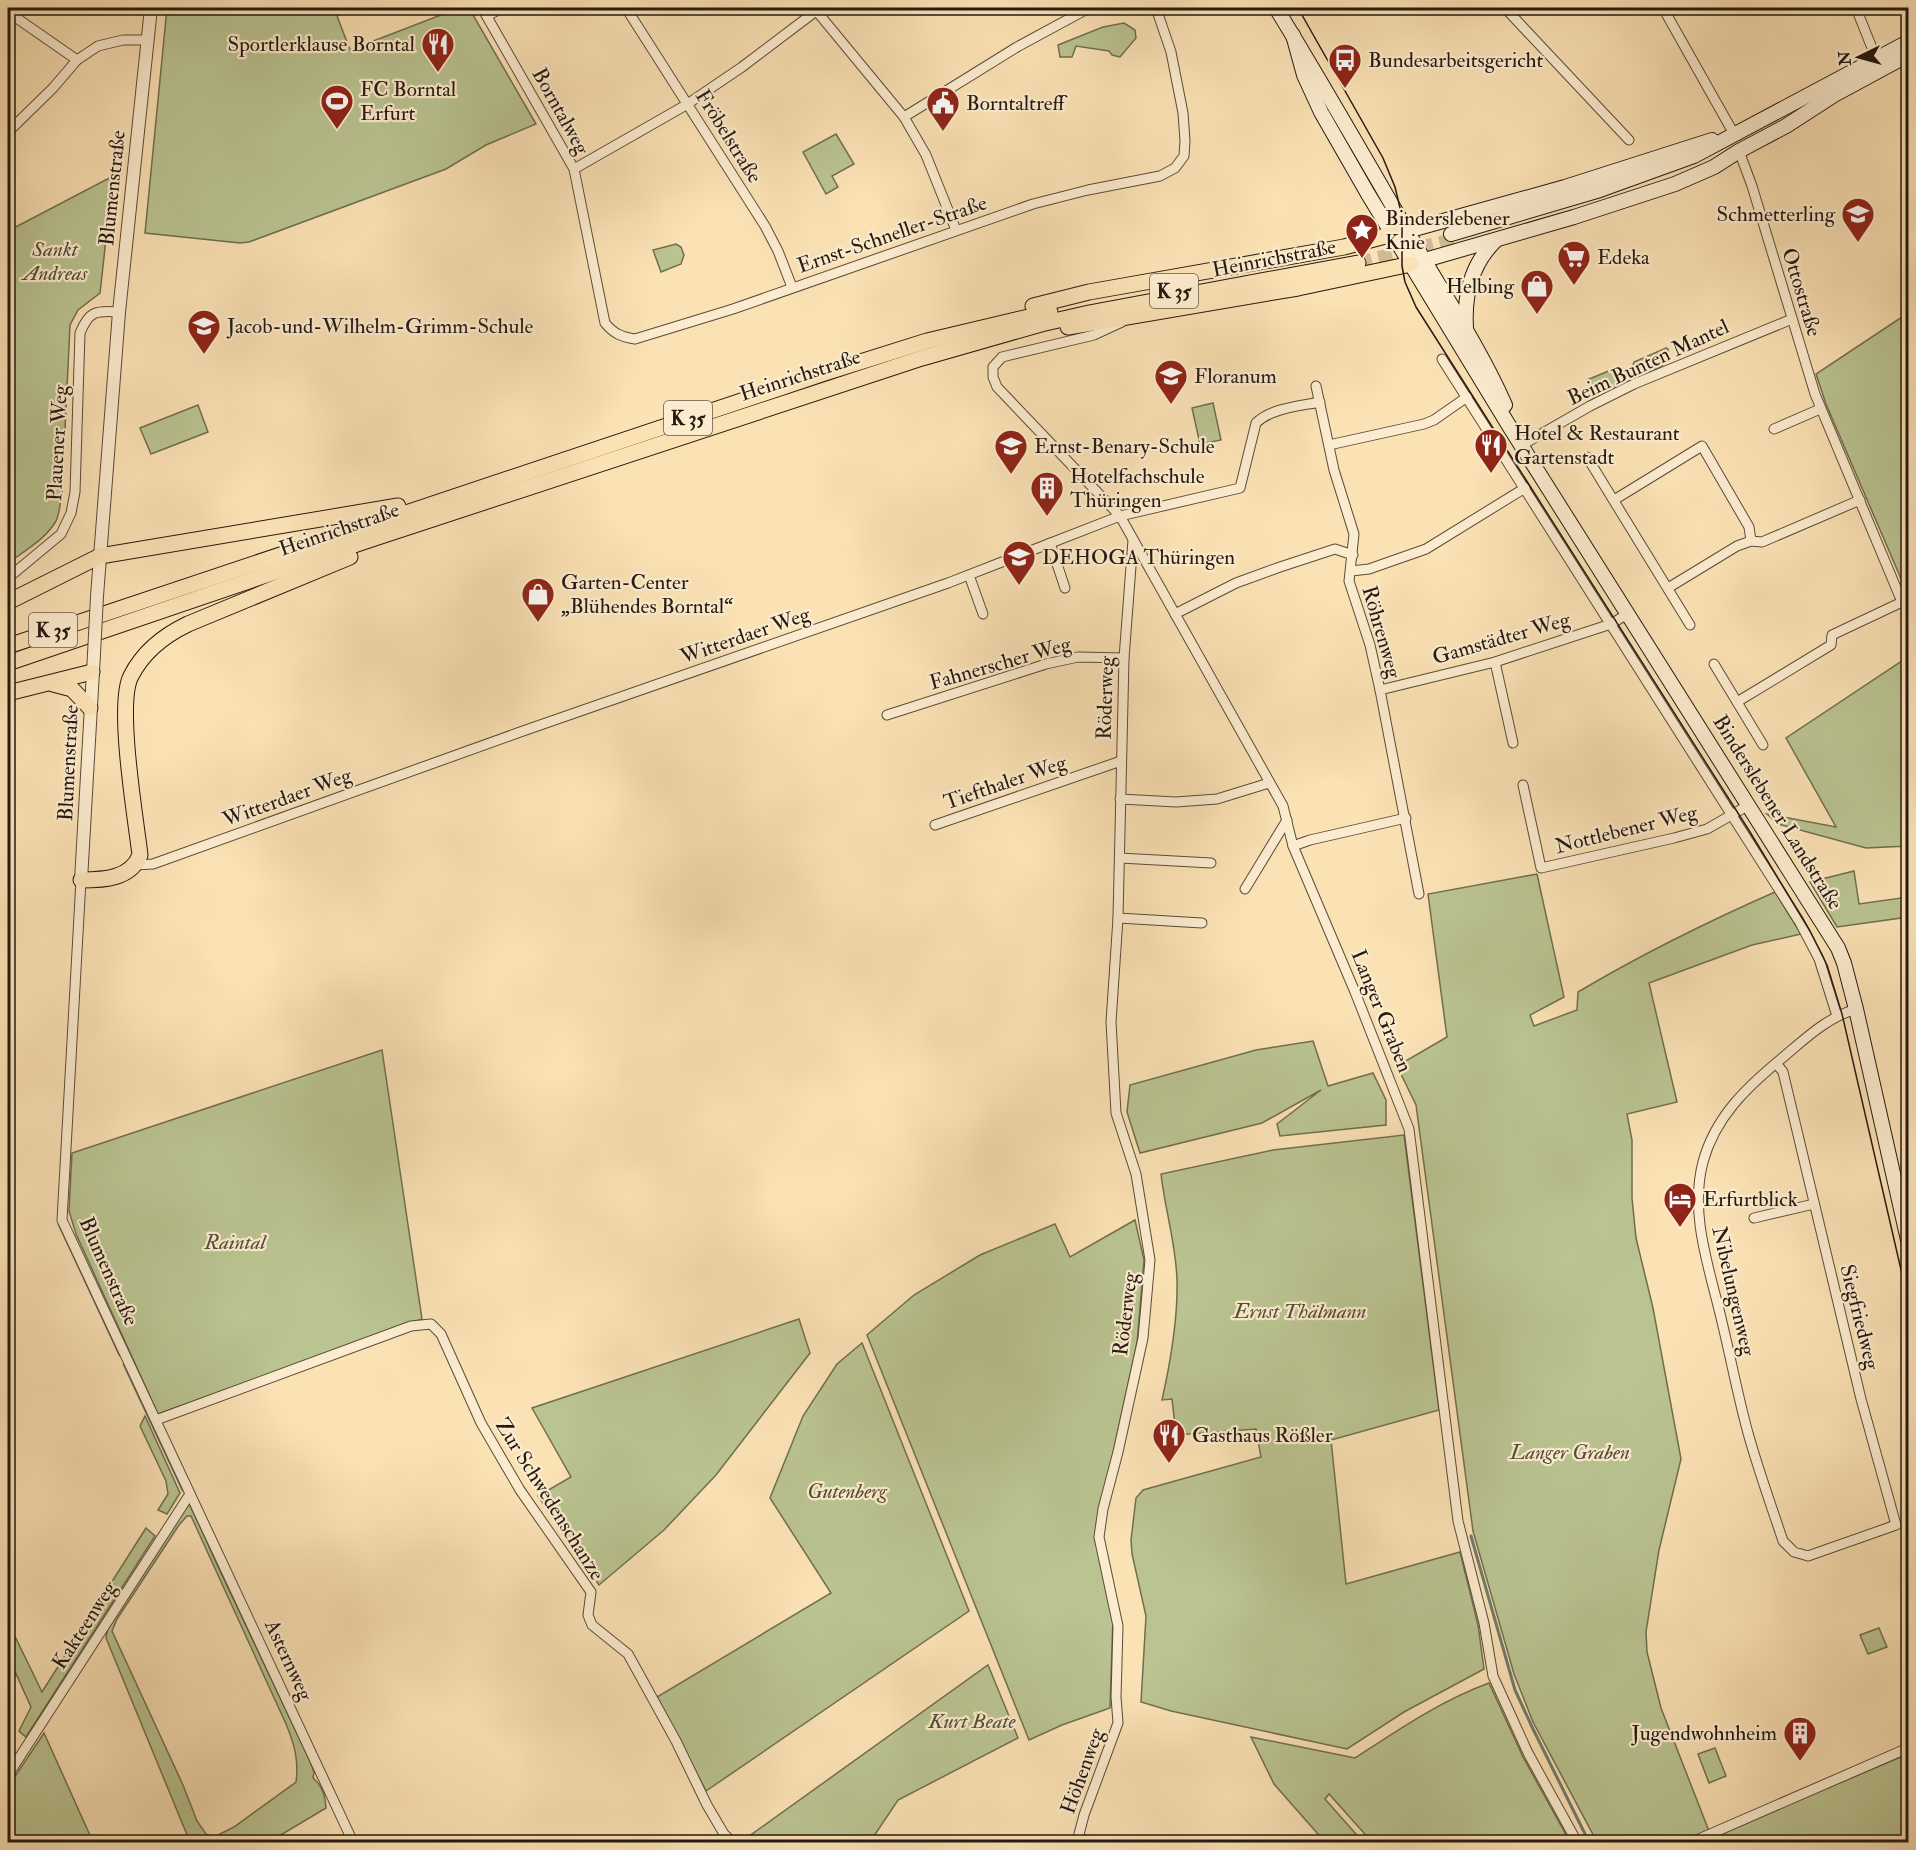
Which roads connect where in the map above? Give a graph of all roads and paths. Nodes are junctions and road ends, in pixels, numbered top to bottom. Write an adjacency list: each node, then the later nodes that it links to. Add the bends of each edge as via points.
1 (151, 8): 13 (street, Blumenstraße)
2 (502, 8): 12 (street)
3 (626, 8): 18 (street, Fröbelstraße)
4 (817, 8): 18 (street); 19 (street)
5 (1089, 8): 19 (street)
6 (1156, 8): 25 (street, Ernst-Schneller-Straße, via 1171,52 1183,113 1184,156 1175,168 1160,176 1033,204)
7 (1276, 8): 26 (main road, Binderslebener Landstraße, via 1293,35 1304,75 1321,112)
8 (1505, 8): 22 (street)
9 (1663, 8): 21 (street)
10 (1856, 8): 15 (street)
11 (8, 12): 17 (street)
12 (485, 12): 24 (street, Borntalweg)
13 (148, 40): 17 (street, via 98,46); 31 (street, Blumenstraße)
14 (1908, 42): 21 (main road, K 35)
15 (1872, 48)
16 (1908, 55): 23 (main road, K 35)
17 (77, 60): 20 (street)
18 (686, 105): 24 (street); 30 (street, Fröbelstraße, via 765,226)
19 (904, 117): 25 (street, via 926,154)
20 (8, 132)
21 (1734, 134): 23 (main road, K 35, via 1660,169 1452,237 1595,200); 26 (main road, K 35, via 1565,187)
22 (1629, 140)
23 (1739, 151): 27 (main road, K 35, via 1676,184); 33 (street, Ottostraße)
24 (574, 169): 36 (street, Borntalweg, via 605,323)
25 (956, 230): 30 (street, Ernst-Schneller-Straße)
26 (1401, 232): 29 (main road, Binderslebener Landstraße); 35 (highway, K 35, via 1344,247 1089,292 1000,314)
27 (1495, 241): 29 (main road, K 35); 34 (main road, via 1470,278)
28 (1357, 260): 35 (highway, Heinrichstraße / K 35)
29 (1418, 262): 32 (highway, K 35); 34 (main road, Binderslebener Landstraße); 44 (main road, Binderslebener Landstraße)
30 (792, 287): 36 (street, Ernst-Schneller-Straße, via 644,337)
31 (119, 312): 56 (street, Blumenstraße); 59 (street, Plauener Weg, via 93,313 80,333 75,492 62,534)
32 (1128, 318): 35 (highway, K 35); 50 (street, Langer Graben, via 1094,335 1002,357 993,367 997,387)
33 (1792, 319): 41 (street, Ottostraße); 44 (street, Beim Bunten Mantel, via 1682,363 1590,406)
34 (1466, 329): 44 (main road, Binderslebener Landstraße, via 1491,373)
35 (992, 331): 49 (highway, Heinrichstraße / K 35, via 927,341); 51 (highway, Heinrichstraße / K 35)
36 (622, 337)
37 (1442, 359): 39 (street, Binderslebener Landstraße)
38 (1316, 386): 40 (street, Röhrenweg)
39 (1467, 398): 43 (street, via 1424,424); 46 (street, Binderslebener Landstraße)
40 (1320, 402): 43 (street, Röhrenweg); 50 (street, Witterdaer Weg, via 1271,413 1256,423 1240,488)
41 (1820, 409): 42 (street); 48 (street, Ottostraße)
42 (1774, 429)
43 (1329, 445): 55 (street, Röhrenweg, via 1354,534)
44 (1522, 445): 64 (main road, Binderslebener Landstraße)
45 (1587, 457): 47 (street)
46 (1525, 488): 57 (street, via 1426,549); 67 (street, Binderslebener Landstraße)
47 (1614, 500): 53 (street, via 1702,446 1749,527); 61 (street)
48 (1860, 500): 53 (street, via 1762,542); 63 (street, Ottostraße)
49 (435, 502): 56 (highway); 69 (highway, Heinrichstraße / K 35)
50 (1120, 516): 52 (street, Langer Graben); 54 (street, Witterdaer Weg)
51 (369, 540): 72 (highway, Heinrichstraße / K 35); 95 (highway, via 360,553 188,624 168,634 147,652 130,678 126,698 140,855)
52 (1133, 540): 66 (street, Langer Graben); 70 (street, Röderweg)
53 (1750, 540): 61 (street)
54 (1050, 543): 58 (street, Witterdaer Weg); 60 (street)
55 (1353, 555): 57 (street, Röhrenweg); 66 (street, via 1335,549 1280,567 1231,585)
56 (100, 556): 62 (highway); 74 (street, Blumenstraße, bridge)
57 (1352, 571): 76 (street, Röhrenweg, via 1349,581)
58 (969, 575): 65 (street); 95 (street, Witterdaer Weg, via 153,864)
59 (8, 578)
60 (1065, 588)
61 (1668, 588): 68 (street)
62 (8, 602)
63 (1905, 605): 78 (street, via 1832,635 1831,645)
64 (1629, 613): 67 (street, Gamstädter Weg); 87 (main road, Binderslebener Landstraße)
65 (983, 614)
66 (1175, 614): 84 (street, Langer Graben)
67 (1611, 624): 71 (street, Gamstädter Weg); 88 (street, Binderslebener Landstraße)
68 (1690, 625)
69 (8, 646)
70 (1124, 658): 80 (street, Fahnerscher Weg, via 1078,657 1046,664); 83 (street, Röderweg)
71 (1495, 662): 76 (street, Gamstädter Weg); 81 (street)
72 (8, 663)
73 (1714, 664): 78 (street)
74 (92, 672): 75 (highway); 79 (street, Blumenstraße)
75 (47, 683): 77 (highway); 79 (highway, via 72,689)
76 (1380, 690): 89 (street, Röhrenweg)
77 (8, 693)
78 (1737, 702): 82 (street)
79 (90, 708): 96 (street, Blumenstraße)
80 (887, 715)
81 (1513, 743)
82 (1763, 745)
83 (1121, 761): 86 (street, Röderweg); 91 (street, Tiefthaler Weg)
84 (1269, 783): 86 (street, via 1216,799); 90 (street, Langer Graben)
85 (1523, 785): 88 (street, Nottlebener Weg, via 1541,868 1707,829)
86 (1120, 799): 93 (street, Röderweg)
87 (1749, 805): 88 (street, Nottlebener Weg); 101 (main road, Binderslebener Landstraße, via 1824,924 1844,963)
88 (1732, 815): 102 (street, Binderslebener Landstraße, via 1806,932)
89 (1406, 818): 92 (street); 98 (street, Röhrenweg)
90 (1287, 820): 92 (street, Langer Graben); 97 (street)
91 (935, 825)
92 (1293, 846): 116 (street, Langer Graben, via 1409,1129 1458,1521 1493,1676 1528,1754)
93 (1120, 858): 94 (street); 99 (street, Röderweg)
94 (1211, 863)
95 (136, 865): 96 (highway, via 115,877)
96 (81, 880): 107 (street, Blumenstraße, via 62,1220)
97 (1245, 890)
98 (1419, 894)
99 (1118, 918): 100 (street); 110 (street, Röderweg, via 1111,1022 1116,1113 1136,1174 1150,1260 1143,1338 1099,1537 1118,1626)
100 (1202, 924)
101 (1856, 1009): 102 (street, Nibelungenweg); 106 (main road, Binderslebener Landstraße)
102 (1837, 1016): 103 (street, Nibelungenweg)
103 (1776, 1063): 104 (street, Siegfriedweg, via 1783,1072); 109 (street, Nibelungenweg, via 1739,1097 1717,1126 1700,1179 1701,1231 1748,1431 1783,1541 1794,1552 1808,1556)
104 (1814, 1204): 105 (street); 109 (street, Siegfriedweg, via 1896,1525)
105 (1754, 1218)
106 (1908, 1240)
107 (156, 1420): 108 (street, Blumenstraße); 114 (street, Zur Schwedenschanze, via 411,1326 431,1324 441,1334 480,1423 520,1490 591,1592 588,1615 592,1625 628,1654 707,1805)
108 (190, 1494): 112 (street, Kakteenweg); 113 (street, Asternweg)
109 (1842, 1545)
110 (1117, 1712): 115 (street, Höhenweg, via 1118,1723)
111 (1908, 1748): 117 (street)
112 (8, 1775)
113 (353, 1842)
114 (732, 1842)
115 (1077, 1842)
116 (1576, 1842)
117 (1692, 1842)

